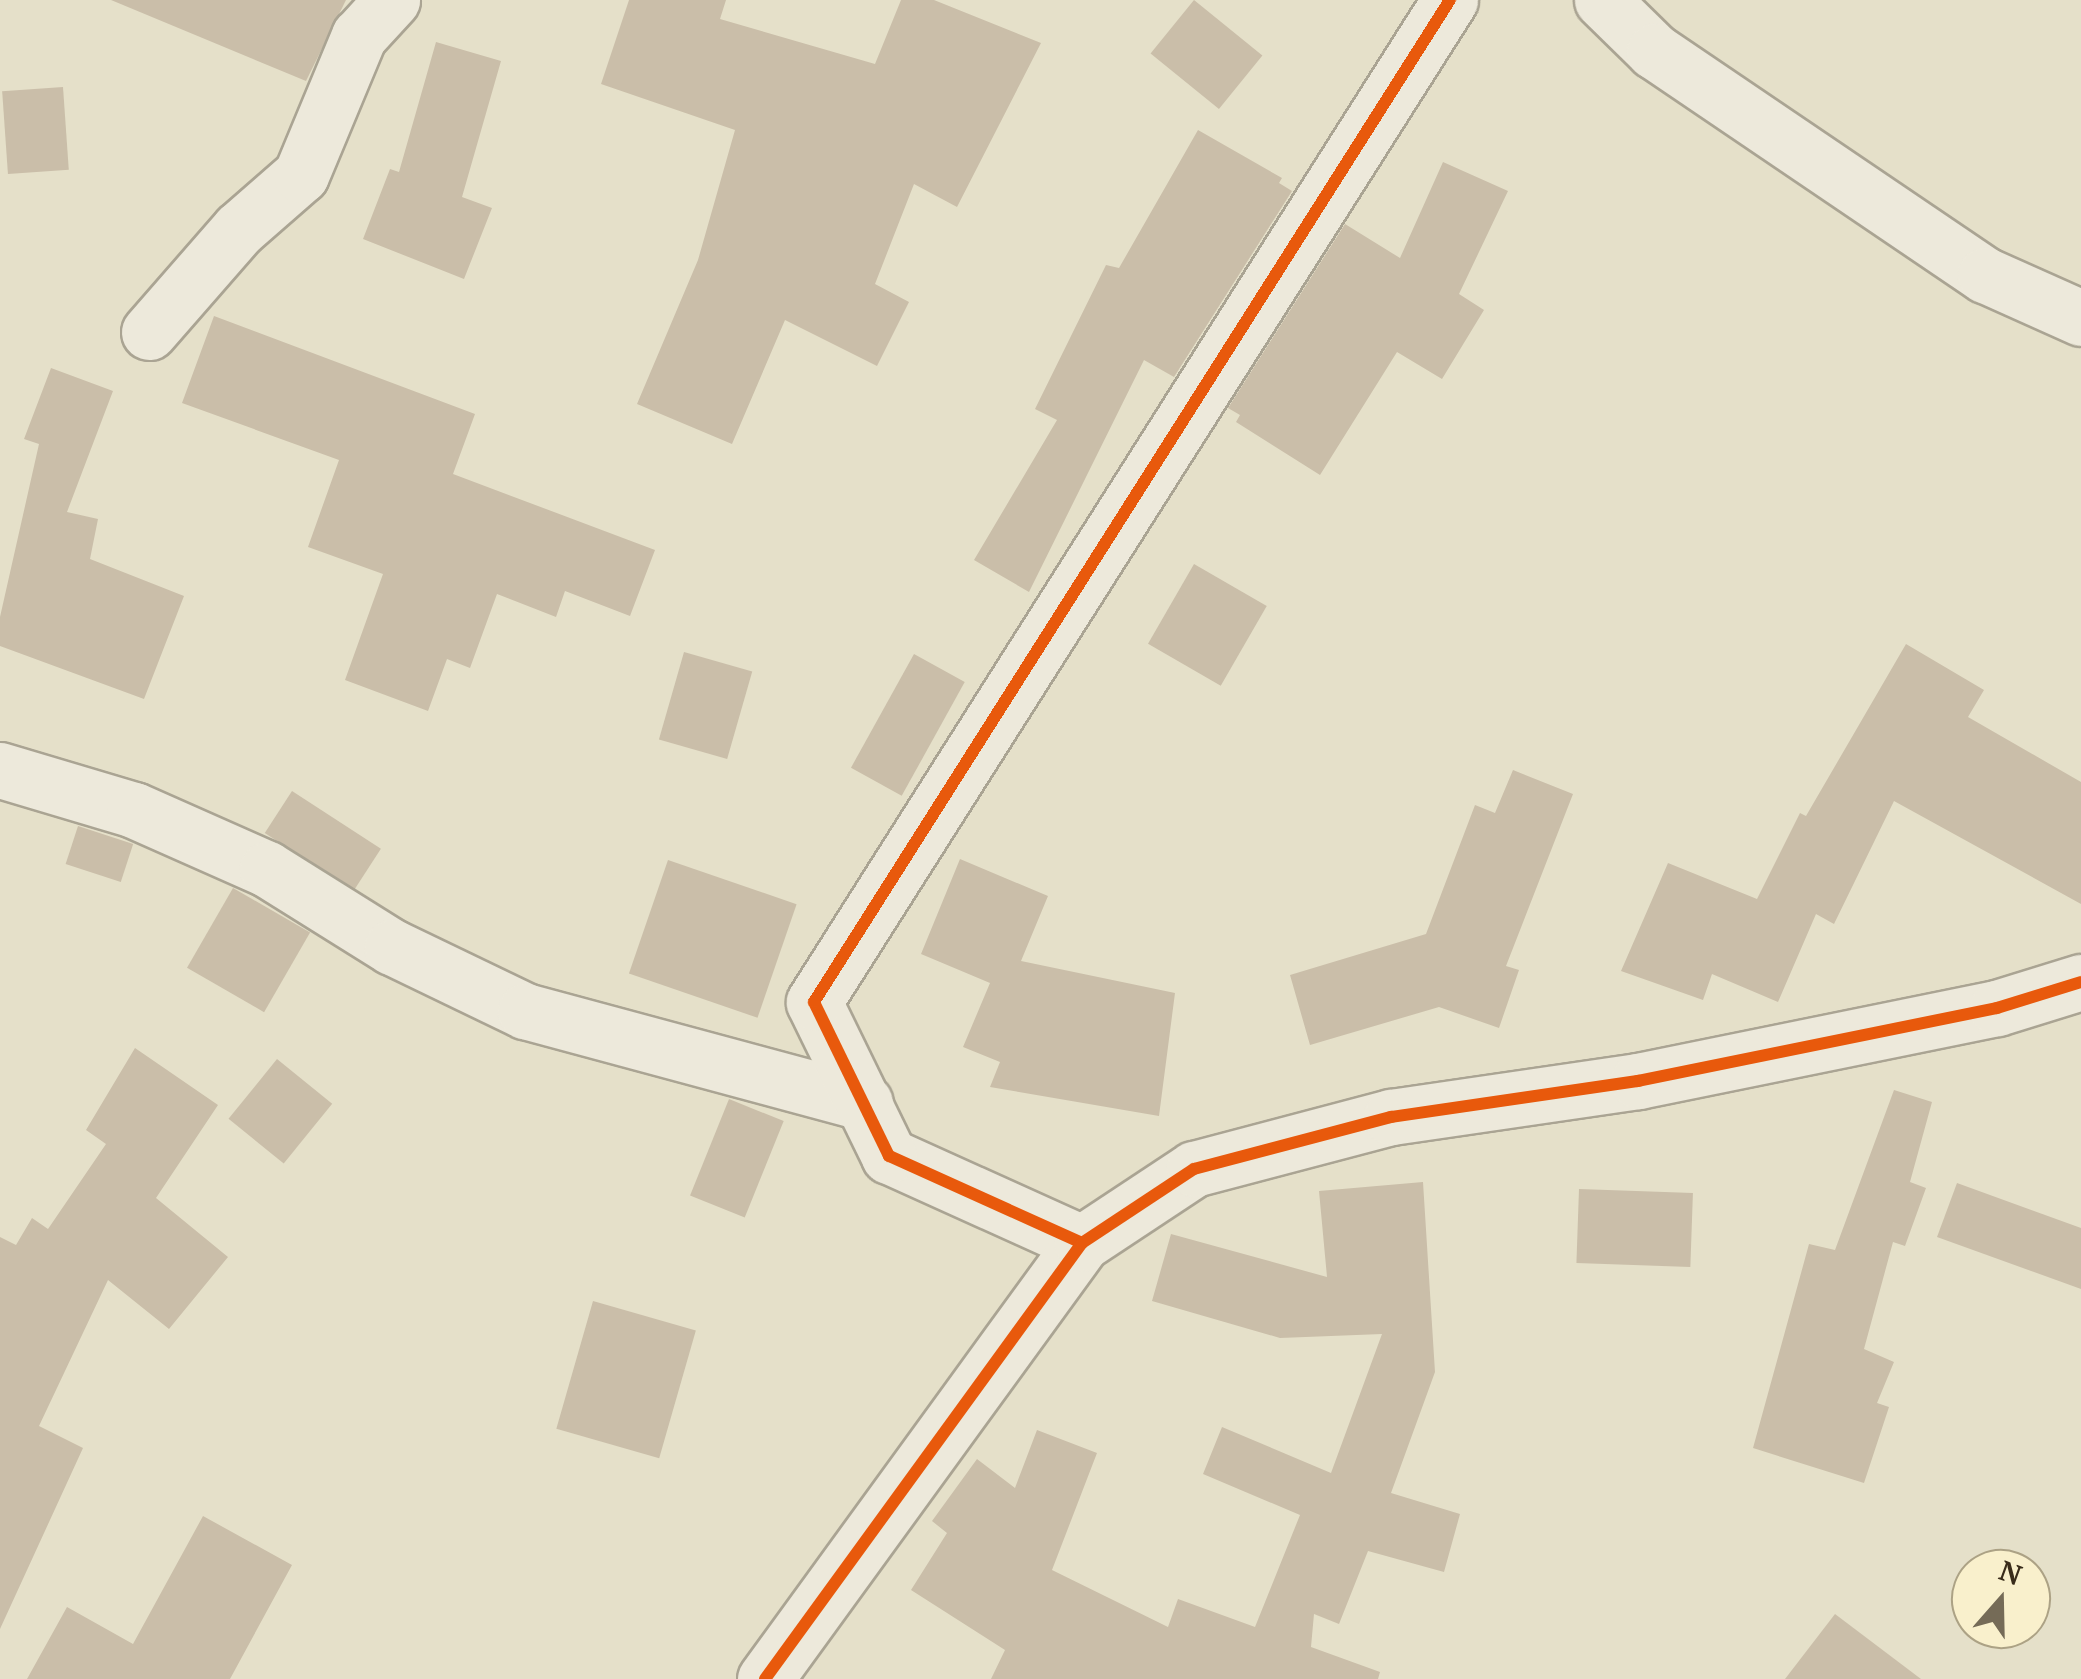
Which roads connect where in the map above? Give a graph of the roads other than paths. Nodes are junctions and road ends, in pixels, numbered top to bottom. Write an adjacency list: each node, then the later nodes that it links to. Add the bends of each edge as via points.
1 (392, 0): 5 (street, via 358,36 301,175 238,229)
2 (1450, 0): 8 (street, via 814,1002)
3 (1602, 0): 4 (street, via 1654,51 1985,275)
4 (2081, 318)
5 (149, 332)
6 (0, 770): 8 (street, via 134,810 266,869 392,947 525,1011)
7 (2081, 982): 9 (street, via 1940,1020 1638,1081 1391,1117 1194,1169)
8 (866, 1104): 9 (street, via 889,1156)
9 (1082, 1243): 10 (street)
10 (765, 1679)

